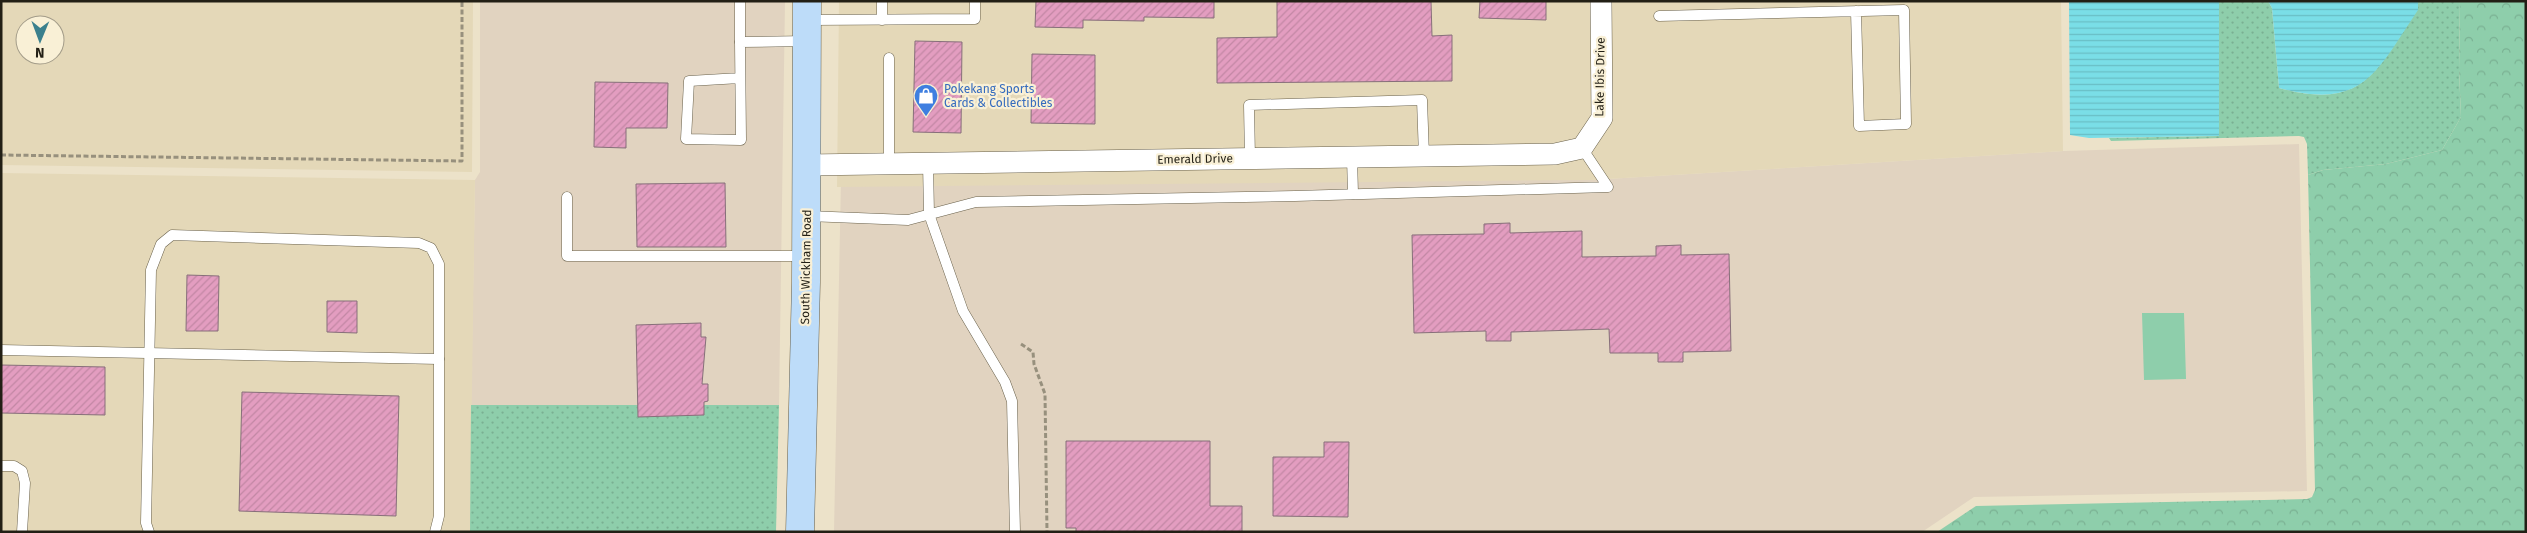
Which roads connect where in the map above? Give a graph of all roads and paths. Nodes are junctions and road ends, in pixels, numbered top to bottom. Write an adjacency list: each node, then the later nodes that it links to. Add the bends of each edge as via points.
1 (462, 1): 16 (path, via 462,161)
2 (740, 1): 12 (lane)
3 (882, 1): 10 (lane)
4 (975, 1): 10 (lane, via 975,19)
5 (1601, 1): 15 (street, Lake Ibis Drive, via 1602,118)
6 (1814, 1): 8 (lane)
7 (1856, 11): 7 (lane, via 1904,10 1906,124 1859,126); 8 (lane)
8 (1814, 12): 9 (lane)
9 (1659, 16)
10 (882, 20): 11 (lane)
11 (807, 21): 12 (lane); 22 (main road, South Wickham Road)
12 (740, 42): 14 (lane)
13 (889, 58): 21 (lane)
14 (740, 78): 14 (lane, via 740,140 686,139 689,81)
15 (1582, 148): 17 (street, Emerald Drive, via 1555,154); 23 (lane, via 1608,187)
16 (1, 155)
17 (1424, 156): 18 (street, Emerald Drive); 19 (lane, via 1422,100 1249,105)
18 (1352, 157): 19 (street, Emerald Drive); 23 (lane)
19 (1250, 159): 20 (street, Emerald Drive)
20 (928, 163): 21 (street, Emerald Drive); 25 (lane)
21 (888, 164): 22 (street, Emerald Drive)
22 (806, 165): 26 (main road, South Wickham Road)
23 (1353, 194): 25 (lane, via 976,202)
24 (567, 197): 27 (lane, via 567,256)
25 (929, 214): 26 (lane, via 908,220); 37 (lane, via 963,311 1005,382 1012,401)
26 (806, 216): 27 (main road, South Wickham Road)
27 (806, 256): 36 (main road, South Wickham Road)
28 (1021, 344): 38 (path, via 1033,352 1045,394)
29 (1, 350): 30 (lane)
30 (149, 352): 31 (lane); 31 (lane, via 151,270 161,244 172,235 419,243 431,248 439,264); 34 (lane, via 146,523)
31 (439, 359): 35 (lane, via 439,516)
32 (1, 466): 33 (lane, via 14,466 22,471 25,483)
33 (22, 532)
34 (149, 532)
35 (435, 532)
36 (800, 532)
37 (1015, 532)
38 (1047, 532)

